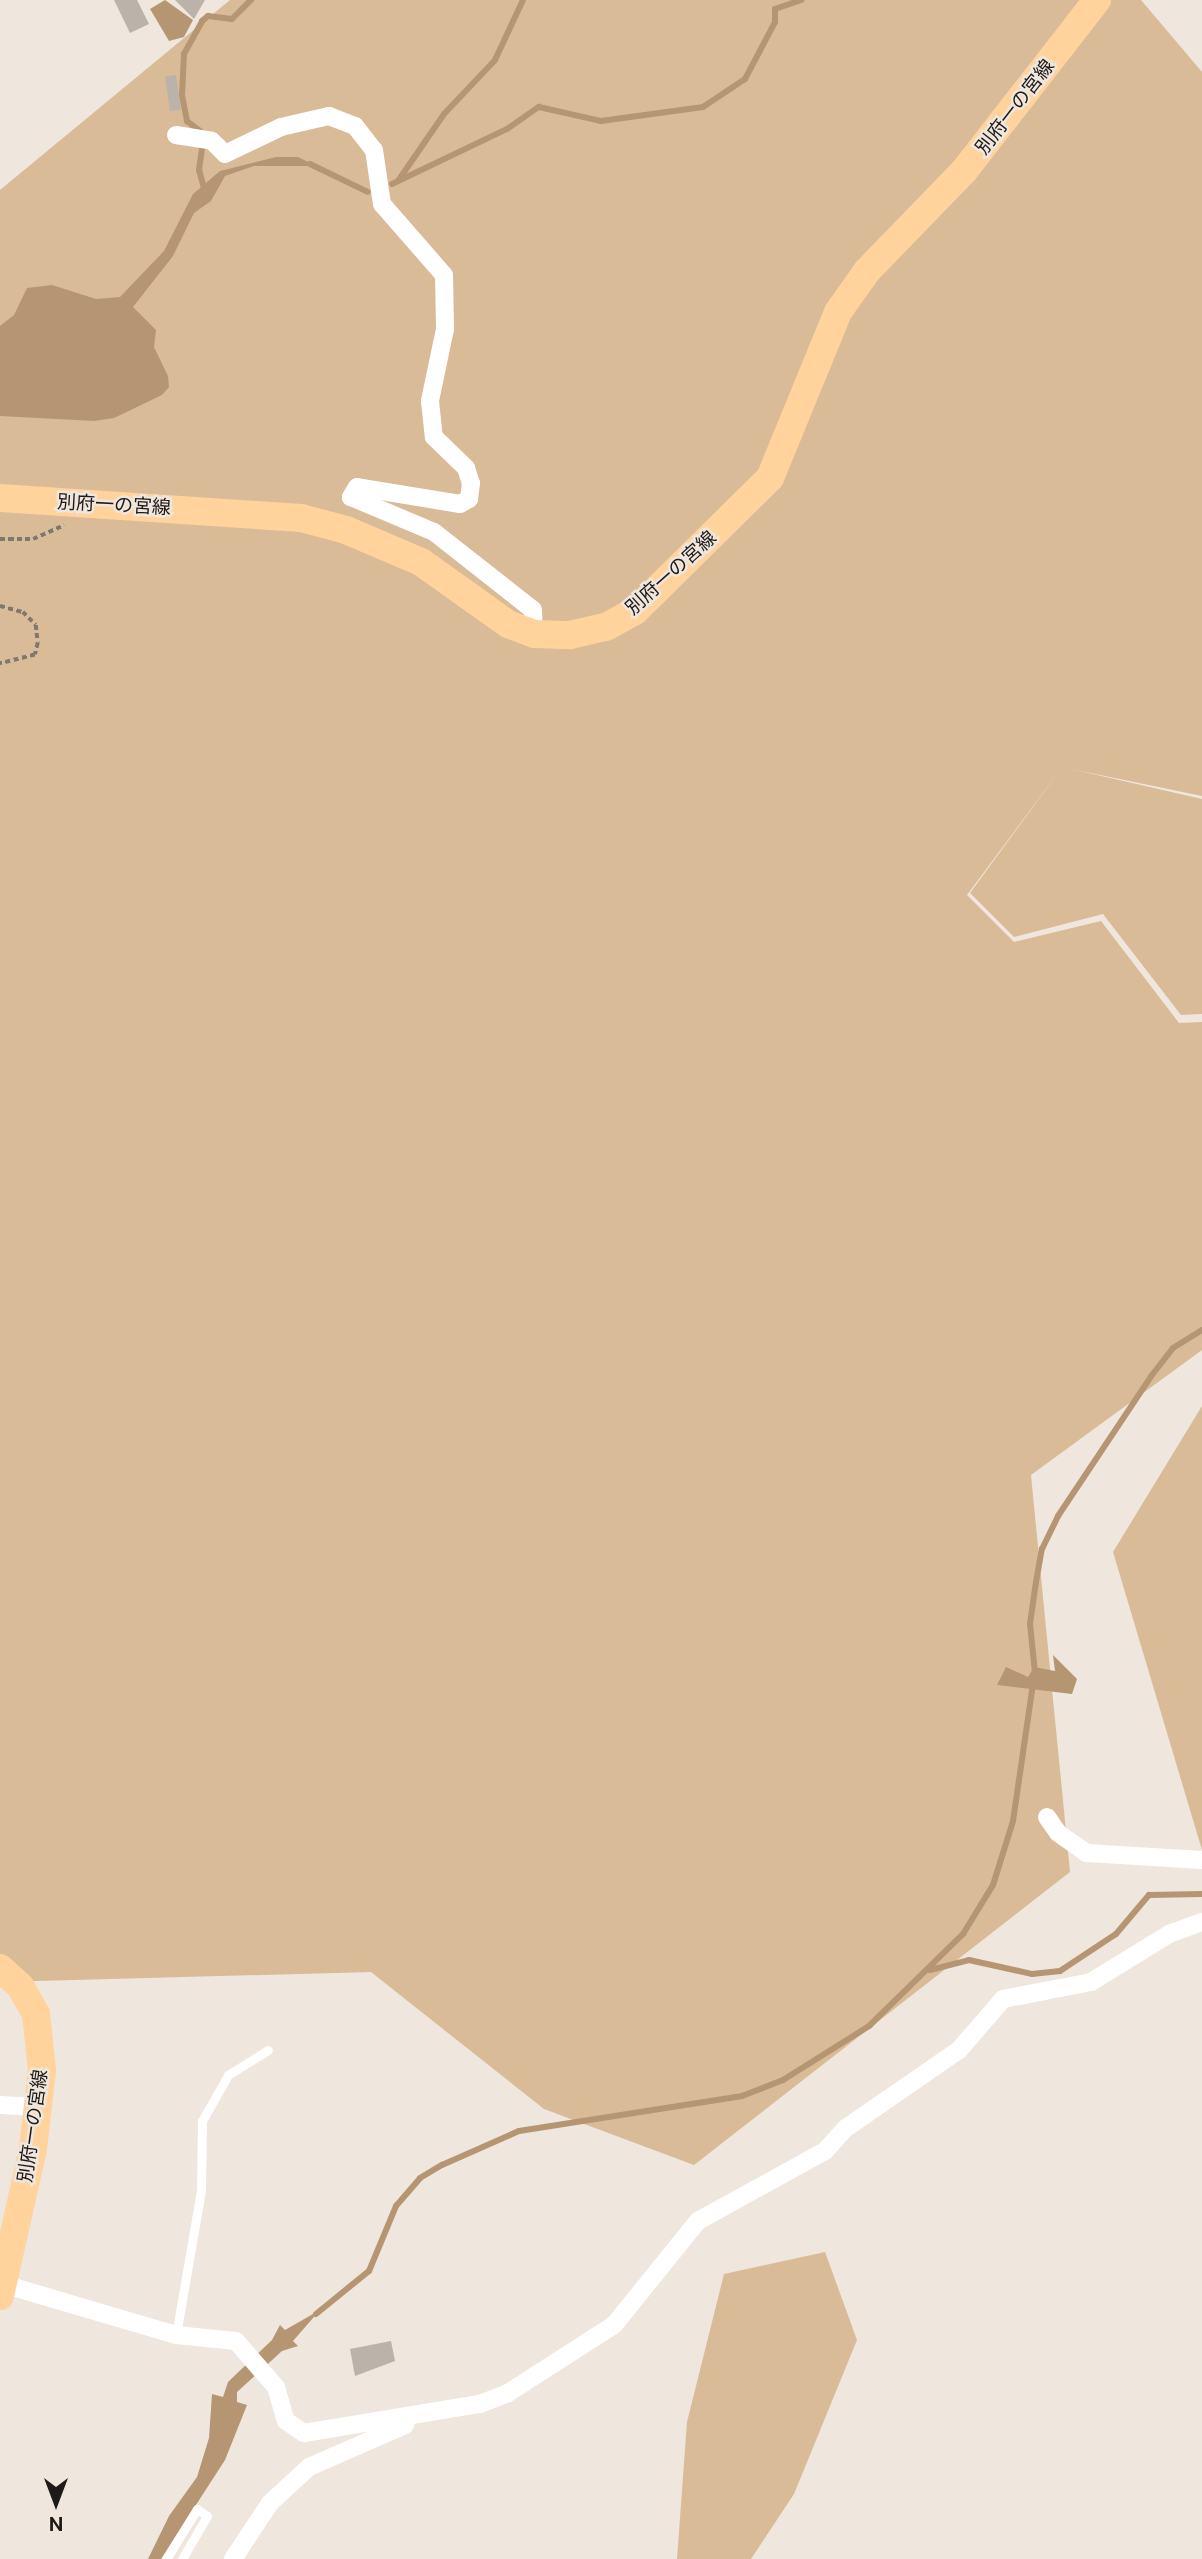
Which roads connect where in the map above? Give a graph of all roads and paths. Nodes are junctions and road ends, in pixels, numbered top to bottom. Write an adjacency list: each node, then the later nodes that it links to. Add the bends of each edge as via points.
1 (1097, 0): 7 (main road, 別府一の宮線, via 973,160 867,271 838,312 770,478 635,611 606,627 570,635)
2 (176, 135): 7 (street, via 212,141 226,153 281,127 329,117 355,126 374,150 382,204 444,275 443,338 430,401 434,437 466,468 471,483 469,499 460,504 357,487 351,497 434,532 533,610)
3 (0, 498): 4 (main road, 別府一の宮線)
4 (70, 503): 5 (path, via 63,529 33,538); 7 (main road, 別府一の宮線, via 256,512 346,530 446,575 484,608)
5 (0, 539)
6 (0, 606): 8 (path, via 23,612 36,625 38,643 36,655)
7 (534, 634)
8 (0, 664)
9 (1047, 1817): 10 (street, via 1058,1833 1087,1853)
10 (1202, 1860)
11 (1202, 1922): 18 (street, via 1168,1934 1091,1982 1003,1999 958,2050 846,2128 833,2146 698,2221 668,2264 645,2283 626,2311 600,2336 508,2393)
12 (0, 1968): 15 (main road, 別府一の宮線, via 30,2000 39,2026)
13 (268, 2050): 17 (lane, via 228,2076 202,2120 201,2190)
14 (0, 2105): 15 (street)
15 (39, 2107): 16 (main road, 別府一の宮線)
16 (1, 2290): 17 (street)
17 (176, 2335): 18 (street, via 218,2336 247,2351 267,2374 286,2421 304,2433)
18 (421, 2416): 21 (street, via 309,2467 270,2503)
19 (166, 2559): 20 (lane, via 197,2509 207,2516)
20 (182, 2559)
21 (233, 2559)

